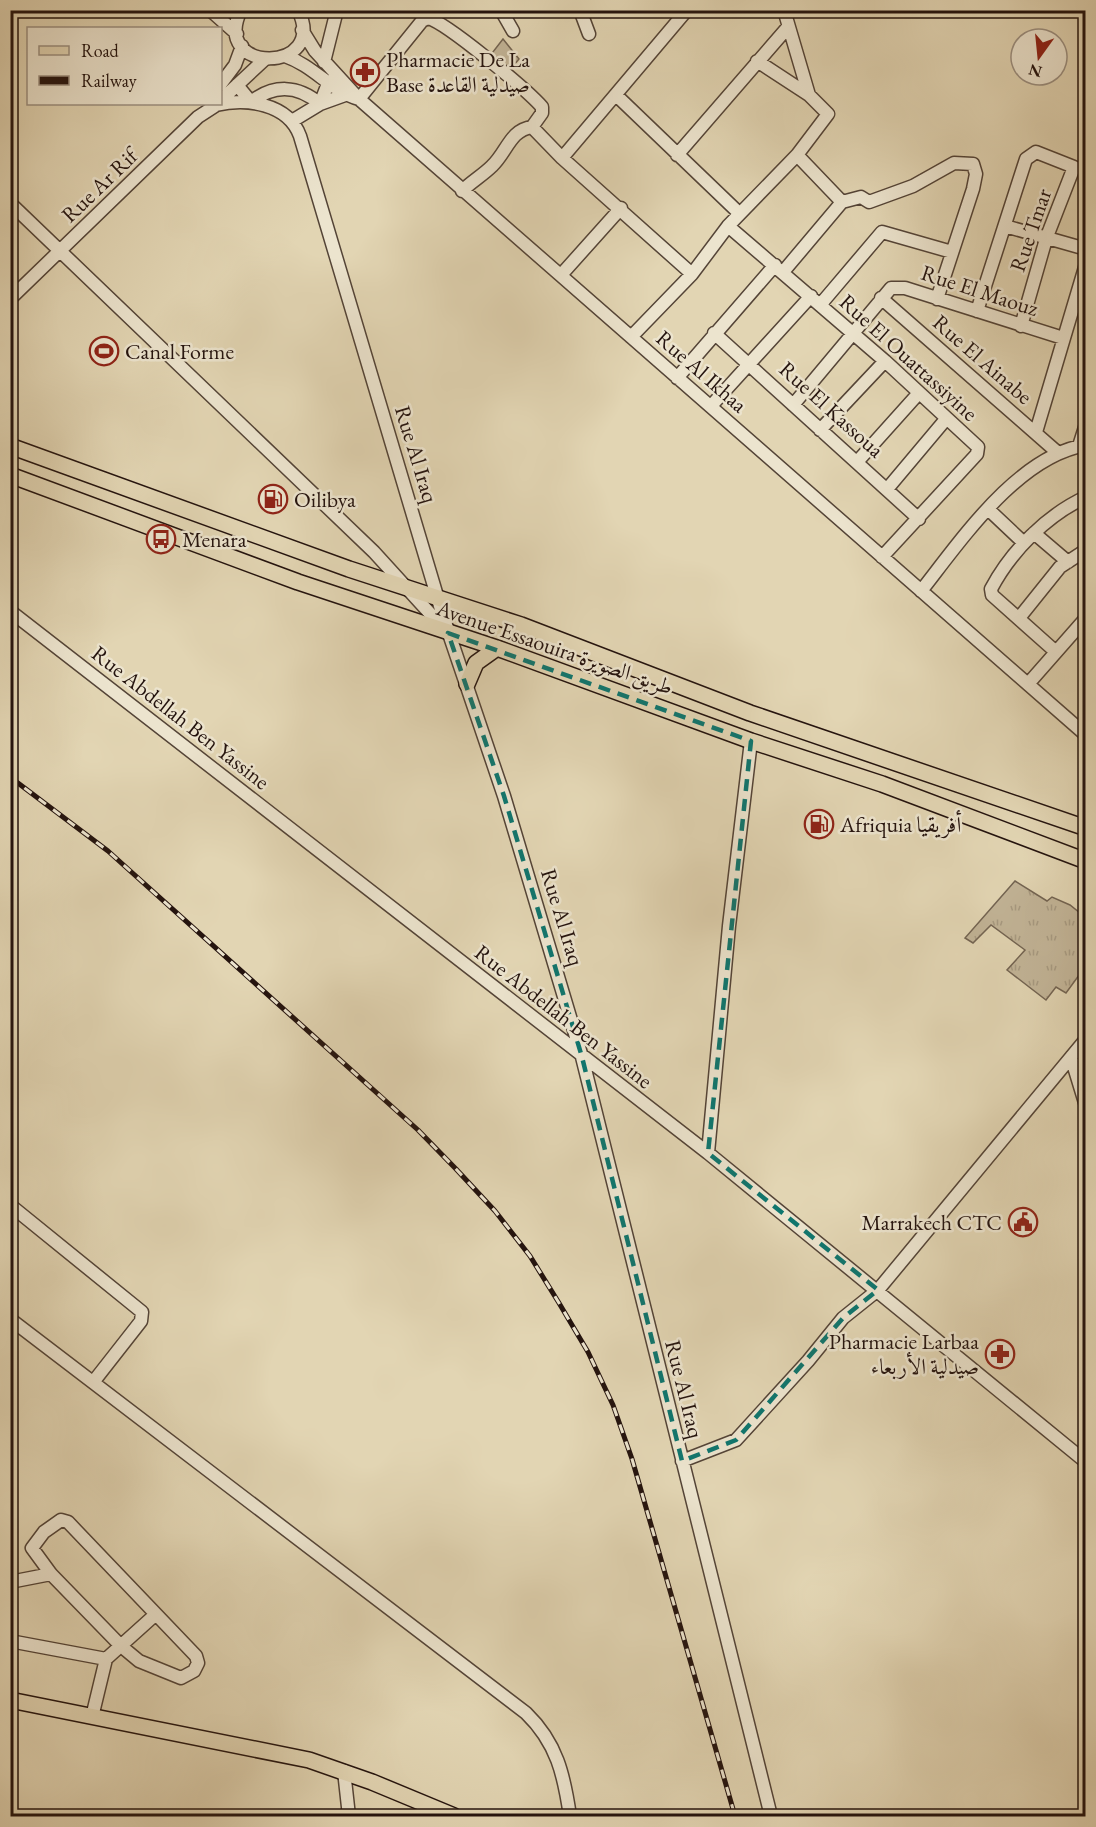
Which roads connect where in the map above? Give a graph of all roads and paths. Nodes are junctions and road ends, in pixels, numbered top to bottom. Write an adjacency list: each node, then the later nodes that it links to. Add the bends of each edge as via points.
1 (210, 10): 13 (street)
2 (309, 10): 9 (street)
3 (337, 10): 17 (street)
4 (501, 10): 11 (street)
5 (580, 10): 12 (street)
6 (687, 10): 22 (street)
7 (784, 10): 10 (street)
8 (239, 11): 13 (street)
9 (301, 21): 14 (street, via 297,45); 17 (street, Rue Al Ikhaa)
10 (788, 27): 16 (street); 23 (street)
11 (513, 32)
12 (589, 34)
13 (239, 40): 15 (street, via 253,56); 19 (street, via 235,65)
14 (285, 56): 15 (street); 18 (street)
15 (264, 60): 20 (street)
16 (758, 61): 23 (street); 32 (street)
17 (324, 62): 25 (street, Rue Al Ikhaa)
18 (329, 81): 21 (street); 28 (street)
19 (222, 83)
20 (237, 85): 24 (street); 26 (street)
21 (345, 95): 25 (street); 28 (street)
22 (616, 95): 32 (street); 34 (street)
23 (809, 95): 33 (street, via 828,114)
24 (222, 97)
25 (359, 99): 31 (street, via 428,18 487,60 540,105 542,113); 35 (street, Rue Al Ikhaa)
26 (251, 102): 27 (street); 28 (street, via 280,89 302,92); 30 (street, via 273,109)
27 (222, 103)
28 (320, 104): 30 (street)
29 (213, 105): 44 (street, Rue Ar Rif)
30 (291, 121): 87 (street, Rue Al Iraq, via 300,136)
31 (532, 127): 34 (street); 35 (street, via 522,128 493,166)
32 (677, 154): 39 (street)
33 (797, 155): 36 (street); 39 (street)
34 (562, 158): 38 (street)
35 (462, 191): 49 (street, Rue Al Ikhaa)
36 (842, 202): 45 (street, via 861,197 869,202 913,186 954,163 973,164 975,181); 47 (street)
37 (10, 203): 44 (street)
38 (621, 208): 48 (street); 49 (street)
39 (740, 213): 40 (street)
40 (728, 226): 47 (street, Rue El Ouattassiyine); 48 (street)
41 (1005, 226): 42 (street); 42 (street, Rue Tmar, via 1026,159 1036,152 1074,167); 55 (street)
42 (1046, 239): 43 (street); 56 (street, Rue Tmar)
43 (1086, 249)
44 (61, 252): 52 (street, Rue Ar Rif); 85 (street)
45 (952, 252): 53 (street); 54 (street, via 882,232)
46 (1086, 264): 60 (street)
47 (779, 268): 50 (street, Rue El Ouattassiyine); 57 (street)
48 (692, 274): 59 (street)
49 (561, 275): 59 (street, Rue Al Ikhaa)
50 (811, 296): 54 (street, Rue El Ouattassiyine); 62 (street)
51 (881, 298): 53 (street, Rue El Maouz, via 887,290 895,288); 58 (street); 70 (street, Rue El Ainabe)
52 (10, 299)
53 (937, 299): 55 (street, Rue El Maouz)
54 (820, 305): 58 (street, Rue El Ouattassiyine)
55 (977, 311): 56 (street, Rue El Maouz)
56 (1021, 326): 60 (street, Rue El Maouz)
57 (714, 333): 62 (street, Rue El Kassoua); 63 (street)
58 (852, 334): 61 (street, Rue El Ouattassiyine); 65 (street)
59 (631, 337): 63 (street, Rue Al Ikhaa)
60 (1063, 338): 70 (street)
61 (885, 361): 64 (street, Rue El Ouattassiyine); 69 (street)
62 (749, 362): 65 (street, Rue El Kassoua); 66 (street)
63 (677, 378): 66 (street, Rue Al Ikhaa)
64 (918, 394): 67 (street, Rue El Ouattassiyine); 74 (street)
65 (794, 405): 69 (street, Rue El Kassoua)
66 (711, 406): 83 (street, Rue Al Ikhaa)
67 (946, 419): 76 (street); 79 (street, Rue El Ouattassiyine, via 978,450)
68 (1086, 424): 72 (street)
69 (820, 430): 74 (street, Rue El Kassoua)
70 (1036, 432): 73 (street, Rue El Ainabe)
71 (10, 446): 85 (main road, Avenue Essaouira طريق الصويرة)
72 (1082, 446): 73 (street)
73 (1057, 452): 78 (street, via 1025,473)
74 (858, 462): 76 (street, Rue El Kassoua)
75 (10, 475): 91 (main road, Avenue Essaouira طريق الصويرة)
76 (888, 488): 79 (street, Rue El Kassoua)
77 (1086, 497): 80 (street, via 1052,516)
78 (989, 510): 81 (street); 86 (street)
79 (919, 519): 83 (street, Rue El Ouattassiyine)
80 (1034, 533): 81 (street); 84 (street)
81 (1024, 543): 89 (street, via 991,589 992,595)
82 (1086, 550): 84 (street)
83 (882, 557): 86 (street, Rue Al Ikhaa)
84 (1068, 562): 89 (street)
85 (409, 589): 87 (main road, Avenue Essaouira طريق الصويرة); 91 (street)
86 (921, 591): 95 (street, Rue Al Ikhaa)
87 (438, 598): 91 (street, Rue Al Iraq); 98 (main road, Avenue Essaouira طريق الصويرة, via 522,625 750,713)
88 (10, 611): 101 (street, Rue Abdellah Ben Yassine)
89 (1019, 618): 93 (street)
90 (1086, 618): 93 (street)
91 (448, 633): 92 (main road, Avenue Essaouira طريق الصويرة); 94 (street, Rue Al Iraq)
92 (497, 648): 94 (main road, via 476,663); 97 (main road, Avenue Essaouira طريق الصويرة)
93 (1056, 652): 95 (street)
94 (467, 684): 101 (street, Rue Al Iraq)
95 (1028, 684): 96 (street, Rue Al Ikhaa)
96 (1086, 735)
97 (751, 741): 99 (main road, Avenue Essaouira طريق الصويرة, via 882,784); 104 (street)
98 (1086, 828)
99 (1086, 861)
100 (1086, 1039): 102 (street)
101 (582, 1057): 104 (street, Rue Abdellah Ben Yassine); 109 (street, Rue Al Iraq)
102 (1071, 1057): 103 (street); 106 (street)
103 (1086, 1106)
104 (708, 1153): 106 (street, Rue Abdellah Ben Yassine)
105 (10, 1205): 108 (street, via 142,1312 141,1321)
106 (878, 1290): 109 (street, via 843,1318 736,1440); 110 (street, Rue Abdellah Ben Yassine)
107 (10, 1319): 108 (street)
108 (94, 1381): 122 (street, via 526,1713 553,1746)
109 (682, 1461): 123 (street, Rue Al Iraq)
110 (1086, 1462)
111 (51, 1574): 112 (street); 113 (street, via 32,1548 60,1520 68,1522); 115 (street)
112 (10, 1582)
113 (156, 1614): 115 (street); 115 (street, via 196,1656 194,1671 181,1678 160,1671)
114 (10, 1641): 116 (street)
115 (120, 1646): 116 (street)
116 (106, 1659): 118 (street)
117 (10, 1700): 118 (main road)
118 (92, 1717): 119 (main road, via 244,1745)
119 (344, 1771): 120 (street); 121 (main road)
120 (349, 1816)
121 (454, 1816)
122 (570, 1816)
123 (771, 1816)

